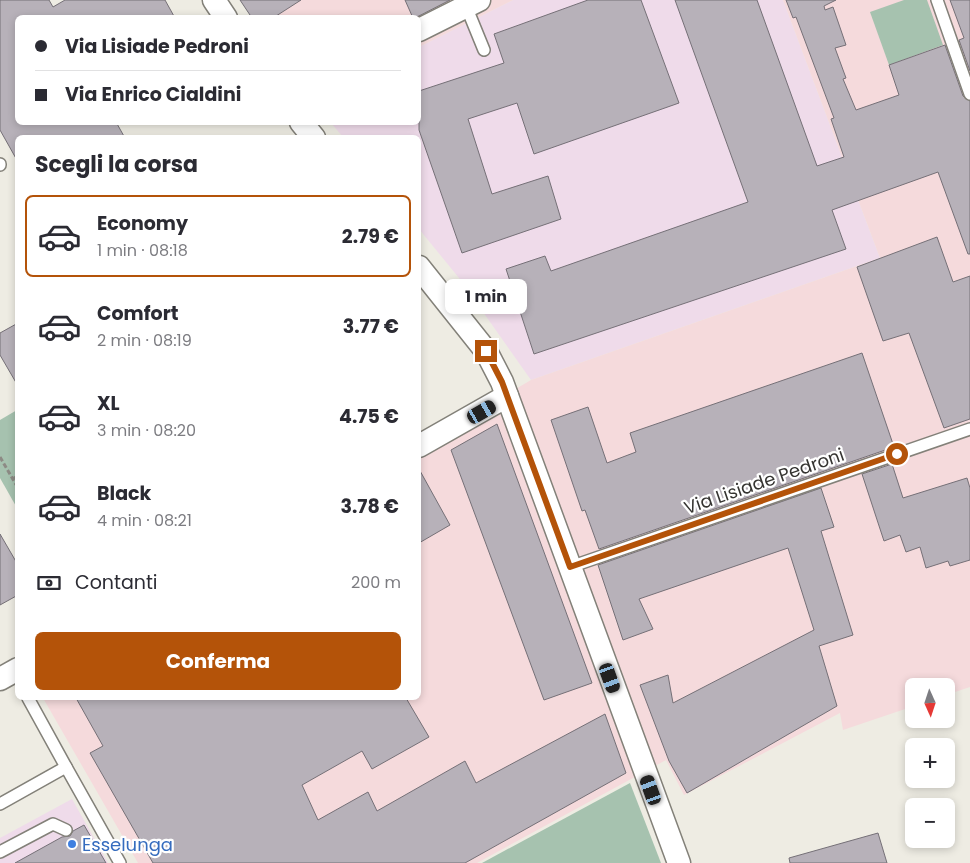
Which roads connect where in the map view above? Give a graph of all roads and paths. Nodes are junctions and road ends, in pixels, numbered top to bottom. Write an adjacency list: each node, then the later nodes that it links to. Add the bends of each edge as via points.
1 (214, 0): 4 (street)
2 (937, 0): 7 (lane)
3 (472, 3): 5 (street); 6 (lane)
4 (224, 15)
5 (421, 29)
6 (484, 50)
7 (970, 94)
8 (421, 270): 9 (street, via 486,351)
9 (507, 396): 11 (street); 16 (street)
10 (970, 429): 16 (lane, Via Lisiade Pedroni)
11 (421, 445)
12 (0, 457): 14 (path)
13 (15, 478): 14 (path)
14 (12, 479): 15 (path)
15 (15, 484)
16 (570, 567): 22 (street)
17 (29, 700): 18 (lane)
18 (66, 767): 19 (lane); 23 (lane)
19 (0, 804)
20 (66, 830): 21 (lane, via 54,824)
21 (0, 852)
22 (677, 861)
23 (120, 863)

